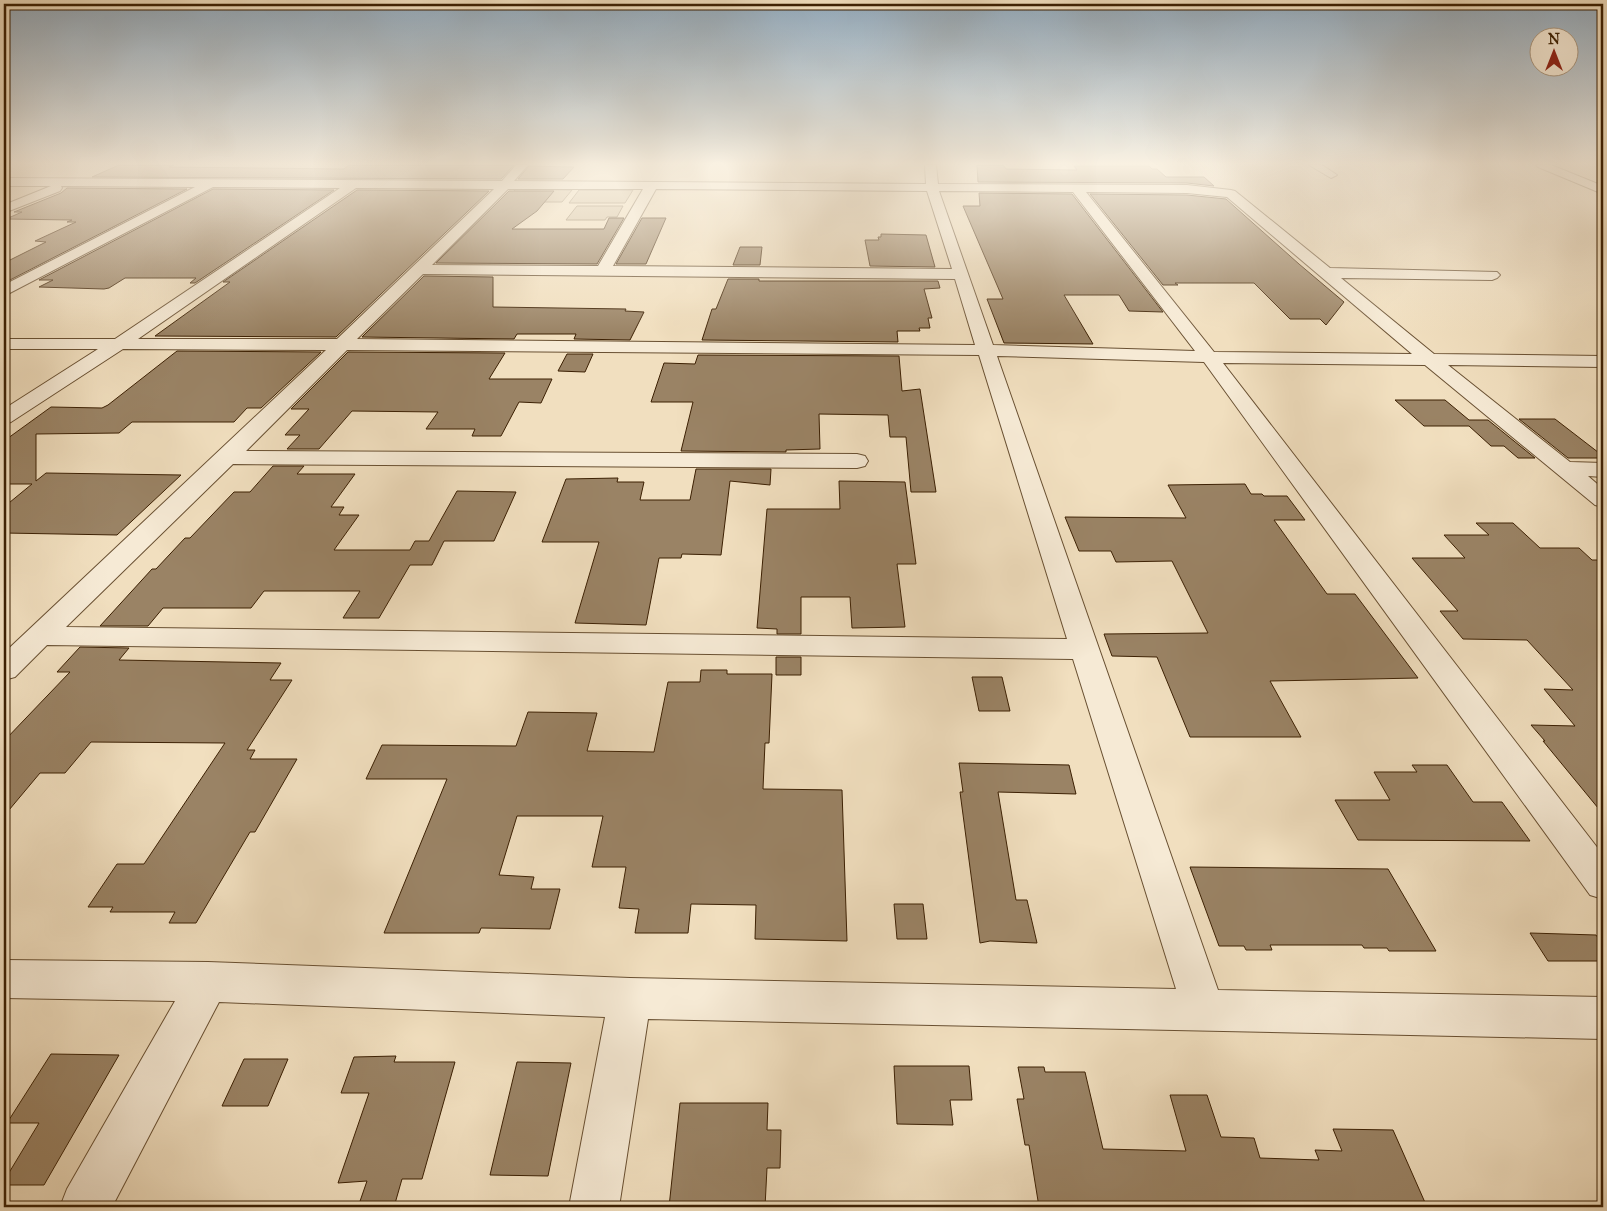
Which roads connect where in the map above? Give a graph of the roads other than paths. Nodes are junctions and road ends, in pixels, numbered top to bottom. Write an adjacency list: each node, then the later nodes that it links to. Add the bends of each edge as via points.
1 (138, 222): 13 (street)
2 (299, 222): 15 (street)
3 (467, 222): 8 (street)
4 (631, 222): 9 (street)
5 (944, 222): 11 (street)
6 (1103, 222): 18 (street)
7 (1265, 222): 10 (street)
8 (418, 268): 9 (street); 16 (street)
9 (602, 272): 11 (street)
10 (1328, 273): 12 (street); 19 (street)
11 (960, 274): 17 (street)
12 (1492, 275)
13 (4, 291)
14 (4, 344): 15 (street)
15 (118, 344): 16 (street); 21 (street)
16 (342, 345): 17 (street); 22 (street)
17 (984, 350): 18 (street); 28 (street)
18 (1209, 356): 19 (street); 30 (street)
19 (1428, 358): 20 (street); 24 (street)
20 (1603, 361)
21 (4, 418)
22 (227, 457): 23 (street); 27 (street)
23 (857, 461)
24 (1565, 469): 25 (street); 26 (street)
25 (1603, 470)
26 (1603, 500)
27 (39, 636): 28 (street); 29 (street)
28 (1084, 649): 34 (street)
29 (4, 670)
30 (1603, 883)
31 (4, 979): 32 (street)
32 (208, 982): 33 (street); 36 (street)
33 (630, 998): 34 (street); 37 (street)
34 (1204, 1010): 35 (street)
35 (1603, 1018)
36 (85, 1207)
37 (594, 1207)

